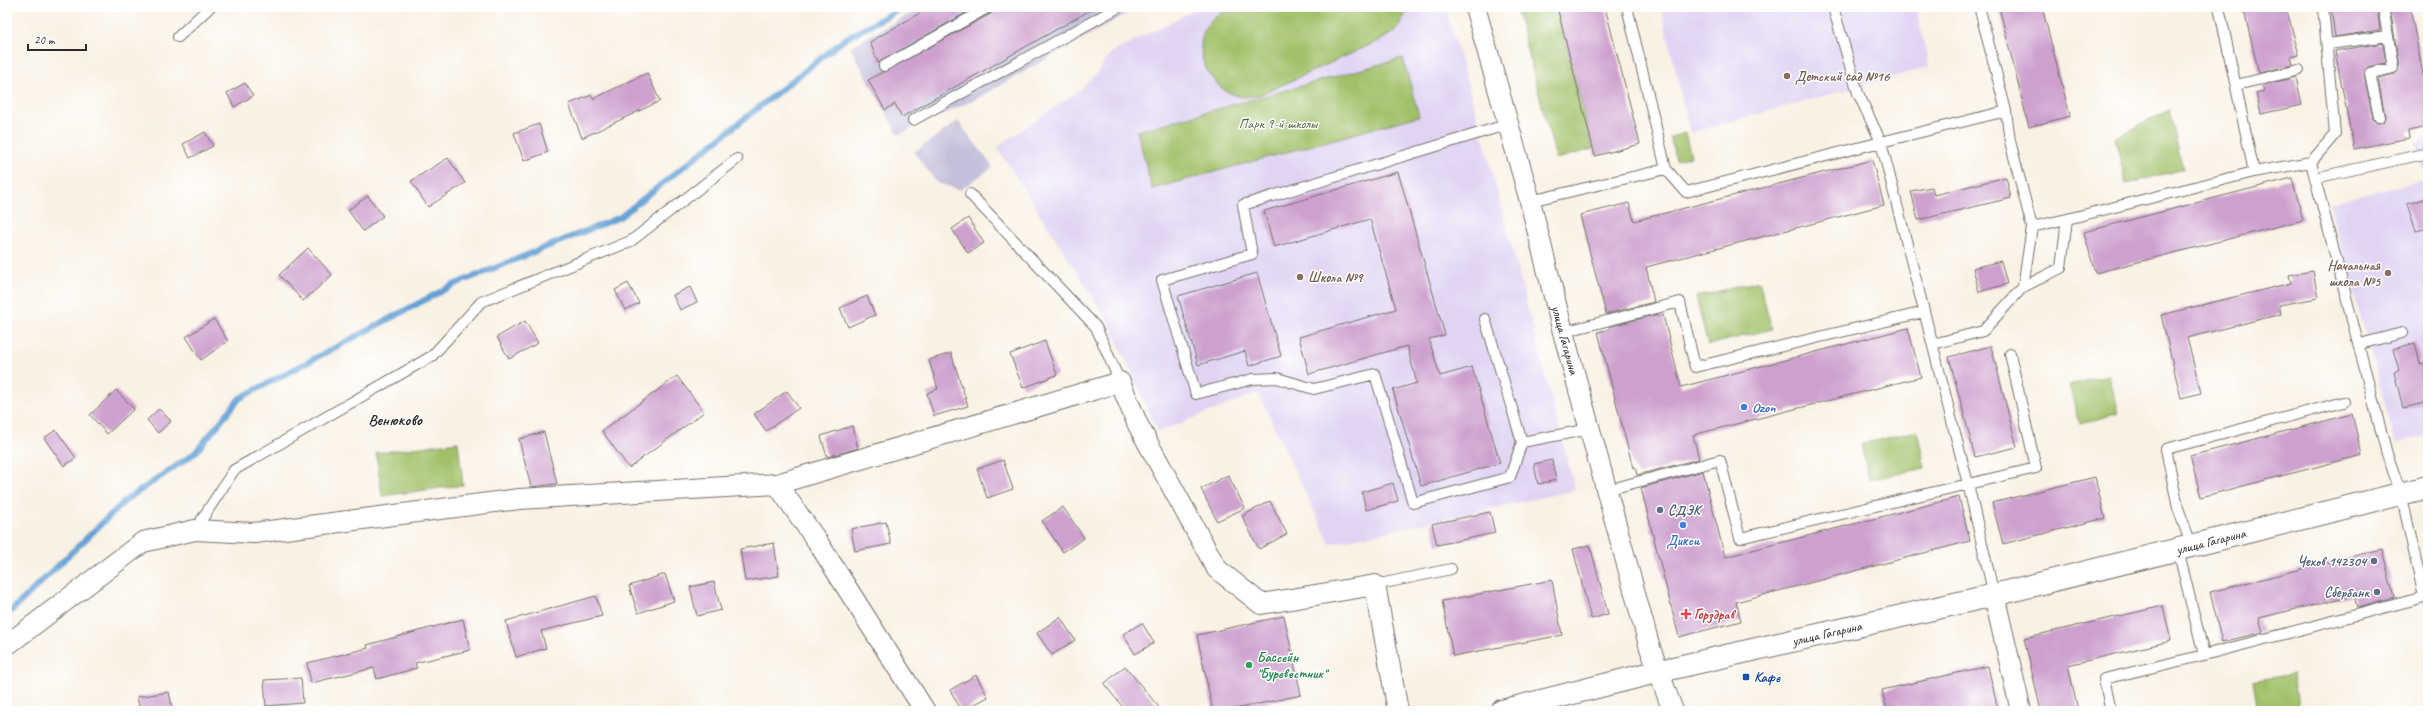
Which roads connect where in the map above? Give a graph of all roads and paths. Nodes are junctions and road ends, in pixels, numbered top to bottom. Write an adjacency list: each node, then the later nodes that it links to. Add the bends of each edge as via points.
1 (210, 7): 12 (lane)
2 (990, 7): 14 (lane)
3 (1119, 7): 19 (lane)
4 (1475, 7): 20 (street, улица Гагарина)
5 (1627, 7): 25 (lane)
6 (1833, 7): 21 (lane, via 1858,93)
7 (1981, 7): 17 (lane)
8 (2219, 7): 16 (lane)
9 (2323, 7): 13 (lane)
10 (2383, 7): 11 (lane)
11 (2388, 36): 13 (lane); 18 (lane, via 2393,68 2370,73)
12 (178, 37)
13 (2328, 44): 24 (lane, via 2335,134)
14 (884, 66)
15 (2299, 70): 16 (lane)
16 (2236, 85): 26 (lane)
17 (2006, 111): 21 (lane); 31 (lane, via 2010,141)
18 (2379, 117)
19 (913, 120)
20 (1508, 124): 29 (street, улица Гагарина); 43 (lane, via 1243,206 1252,254 1162,280 1196,394 1253,379 1277,378 1314,389 1375,374 1413,503 1510,476)
21 (1881, 142): 25 (lane, via 1686,192); 33 (lane)
22 (2428, 153): 27 (lane)
23 (737, 160): 49 (lane, via 631,241 481,302 432,356 234,470)
24 (2311, 162): 26 (lane); 27 (lane)
25 (1666, 169): 29 (lane)
26 (2254, 172): 30 (lane)
27 (2314, 178): 38 (lane)
28 (970, 194): 40 (lane, via 1096,327)
29 (1530, 201): 35 (street, улица Гагарина)
30 (2067, 219): 31 (lane); 32 (lane, via 2061,268)
31 (2032, 227): 32 (lane)
32 (2023, 287): 37 (lane, via 1983,331)
33 (1924, 312): 35 (lane, via 1695,367 1680,302); 37 (lane)
34 (1485, 319): 43 (lane)
35 (1563, 332): 42 (street, улица Гагарина)
36 (2402, 333): 38 (lane)
37 (1933, 344): 45 (lane)
38 (2360, 344): 48 (lane, via 2387,454)
39 (2010, 354): 45 (lane, via 2036,468)
40 (1120, 382): 44 (street); 52 (street, via 1138,425 1217,568 1261,604)
41 (2344, 402): 50 (lane, via 2166,449)
42 (1590, 429): 43 (lane); 47 (street, улица Гагарина)
43 (1522, 442)
44 (777, 484): 49 (street, via 519,499 254,534); 58 (street, via 817,541)
45 (1968, 484): 47 (lane, via 1740,538 1720,460); 53 (lane)
46 (2428, 487): 48 (main road, улица Гагарина)
47 (1607, 490): 57 (street, улица Гагарина, via 1650,648)
48 (2401, 493): 50 (main road, улица Гагарина); 54 (lane)
49 (195, 530): 55 (street, via 143,542)
50 (2185, 548): 53 (main road, улица Гагарина); 56 (lane)
51 (1451, 569): 52 (lane)
52 (1375, 585): 59 (street)
53 (1994, 595): 57 (main road, улица Гагарина); 62 (street)
54 (2426, 596): 56 (lane)
55 (7, 645)
56 (2204, 655): 63 (lane, via 2104,679)
57 (1660, 671): 60 (main road, улица Гагарина); 61 (street)
58 (925, 711)
59 (1398, 711)
60 (1502, 711)
61 (1672, 711)
62 (2021, 711)
63 (2111, 711)

